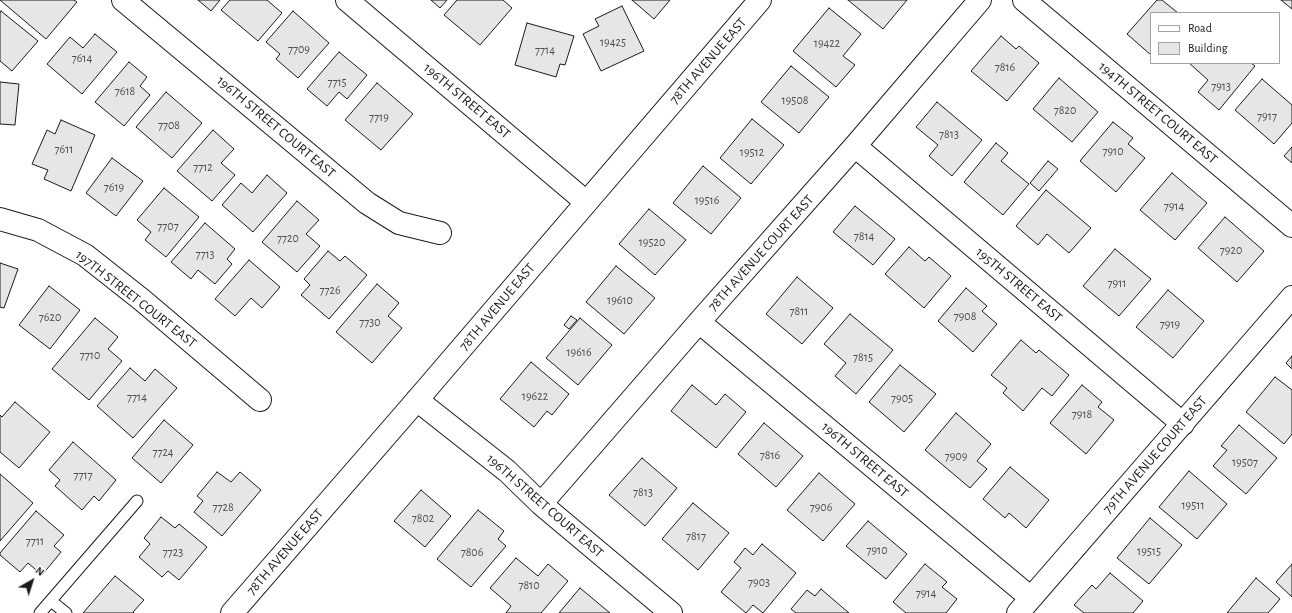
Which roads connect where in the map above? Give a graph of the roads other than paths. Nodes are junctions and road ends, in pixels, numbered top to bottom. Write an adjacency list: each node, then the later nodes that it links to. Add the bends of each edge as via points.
1 (123, 0): 10 (street, 196TH STREET COURT EAST, via 367,203 399,223)
2 (347, 0): 7 (street, 196TH STREET EAST)
3 (760, 0): 7 (street, 78TH AVENUE EAST)
4 (980, 0): 6 (street, 78TH AVENUE COURT EAST)
5 (1024, 0): 9 (street, 194TH STREET COURT EAST)
6 (855, 146): 12 (street, 78TH AVENUE COURT EAST); 15 (street, 195TH STREET EAST)
7 (586, 202): 14 (street, 78TH AVENUE EAST)
8 (0, 219): 13 (street, 197TH STREET COURT EAST, via 38,230 85,254)
9 (1292, 226)
10 (440, 233)
11 (1292, 297): 15 (street, 79TH AVENUE COURT EAST)
12 (699, 322): 17 (street, 78TH AVENUE COURT EAST); 19 (street, 196TH STREET EAST)
13 (260, 400)
14 (418, 400): 17 (street, 196TH STREET COURT EAST, via 507,472); 22 (street, 78TH AVENUE EAST)
15 (1183, 424): 19 (street, 79TH AVENUE COURT EAST)
16 (137, 501): 18 (lane)
17 (541, 504): 23 (street, 196TH STREET COURT EAST)
18 (50, 601): 20 (lane); 21 (lane)
19 (1024, 605)
20 (40, 613)
21 (66, 613)
22 (232, 613)
23 (671, 613)

